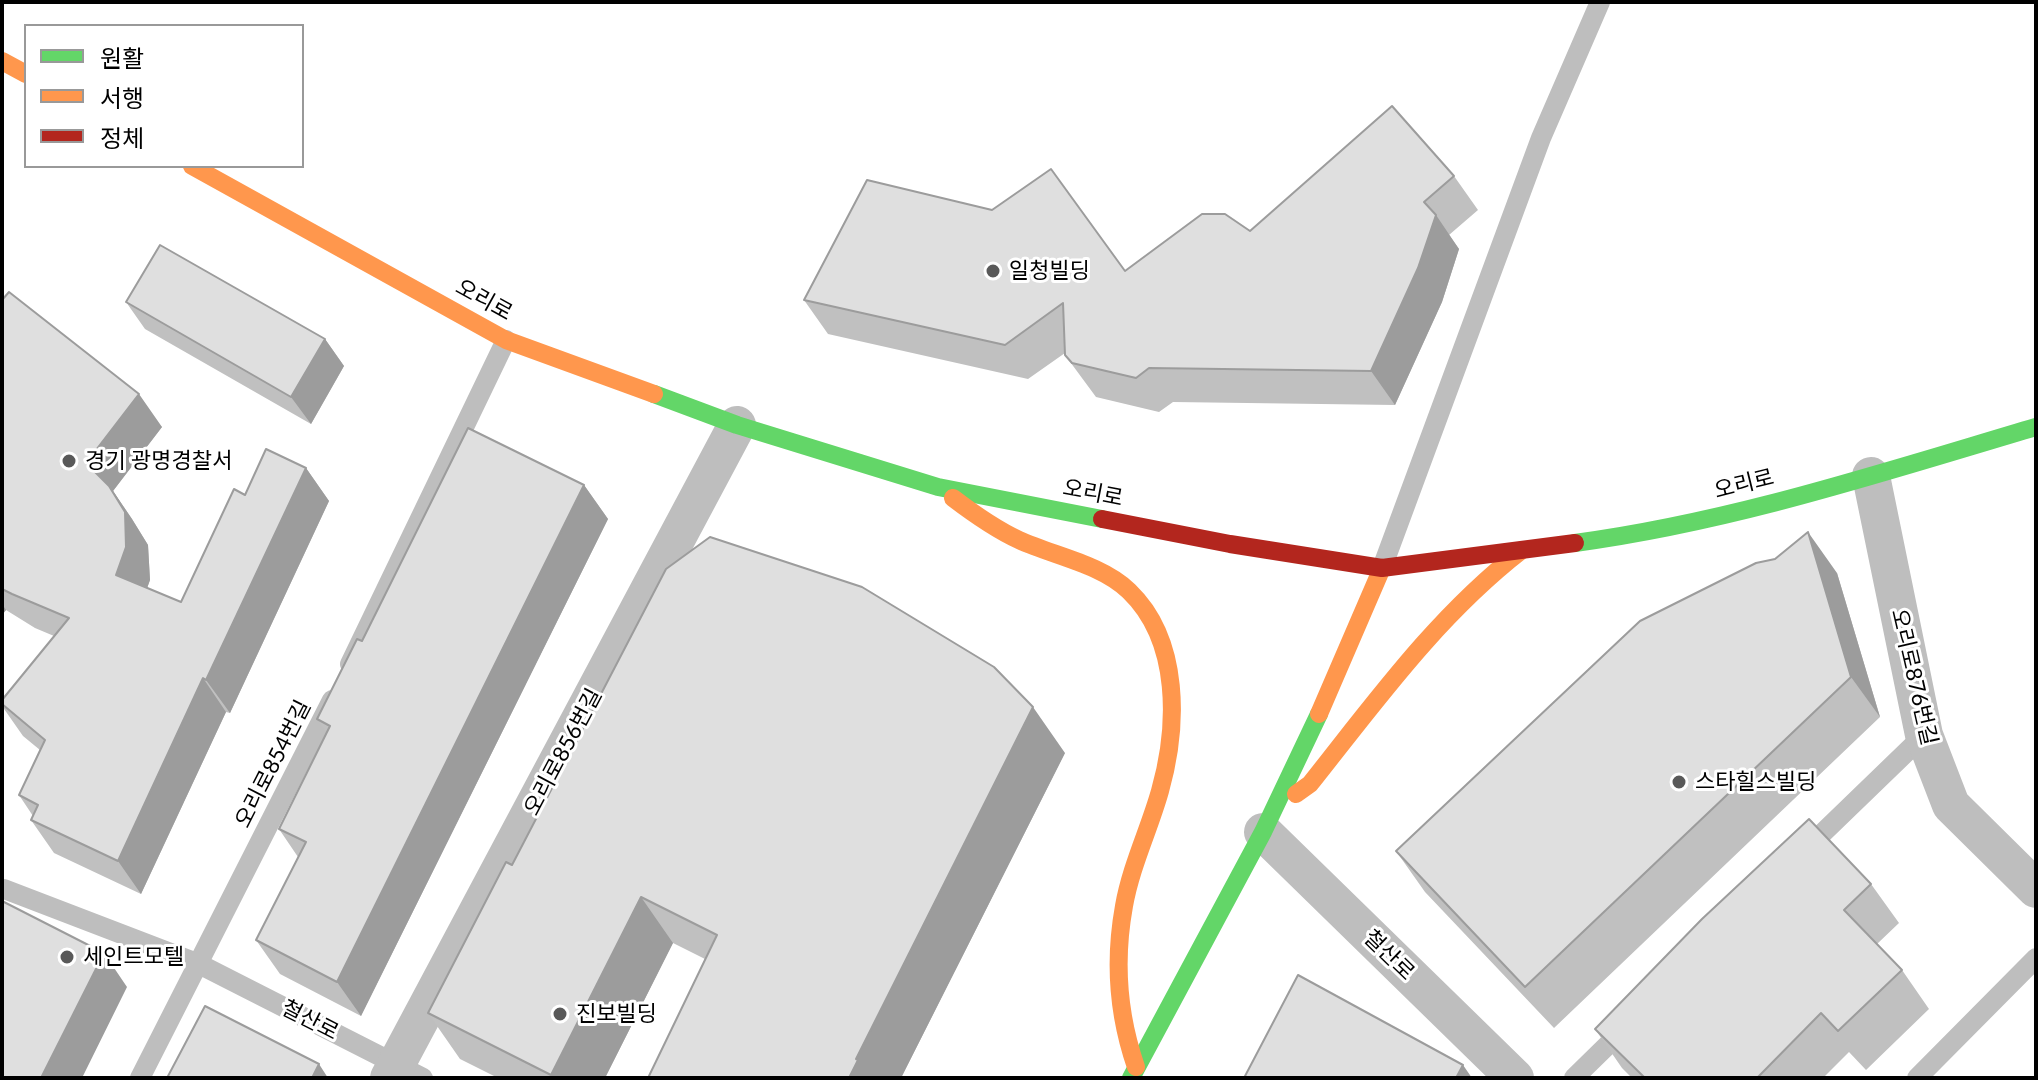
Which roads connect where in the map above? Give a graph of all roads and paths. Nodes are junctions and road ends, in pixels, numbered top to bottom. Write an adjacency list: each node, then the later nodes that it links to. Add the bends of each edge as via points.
1 (1600, 2): 11 (lane, via 1541,138)
2 (2, 61): 3 (main road)
3 (22, 85)
4 (196, 168): 5 (main road, 오리로)
5 (506, 340): 6 (main road, 오리로); 18 (lane, 오리로854번길, via 310,747)
6 (737, 425): 9 (main road, 오리로); 20 (street, 오리로856번길)
7 (2036, 427): 8 (main road, 오리로)
8 (1871, 476): 10 (main road, 오리로, via 1642,534); 12 (street, 오리로876번길)
9 (938, 487): 11 (main road, 오리로); 21 (main road, via 1019,540 1125,588 1146,610 1160,641 1171,687 1172,721 1161,787 1124,905 1119,958 1122,1024)
10 (1522, 550): 11 (main road, 오리로); 13 (main road, via 1467,594 1310,784)
11 (1382, 568): 13 (main road)
12 (1924, 735): 14 (lane); 16 (street, 오리로876번길, via 1951,805)
13 (1267, 822): 21 (main road); 23 (street, 철산로)
14 (1791, 863)
15 (4, 889): 18 (lane, 철산로)
16 (2036, 889)
17 (2036, 958): 25 (lane)
18 (197, 963): 20 (lane, 철산로); 22 (lane, 오리로854번길)
19 (1635, 1017): 24 (lane)
20 (403, 1073)
21 (1133, 1073)
22 (140, 1078)
23 (1515, 1078)
24 (1574, 1078)
25 (1917, 1078)

